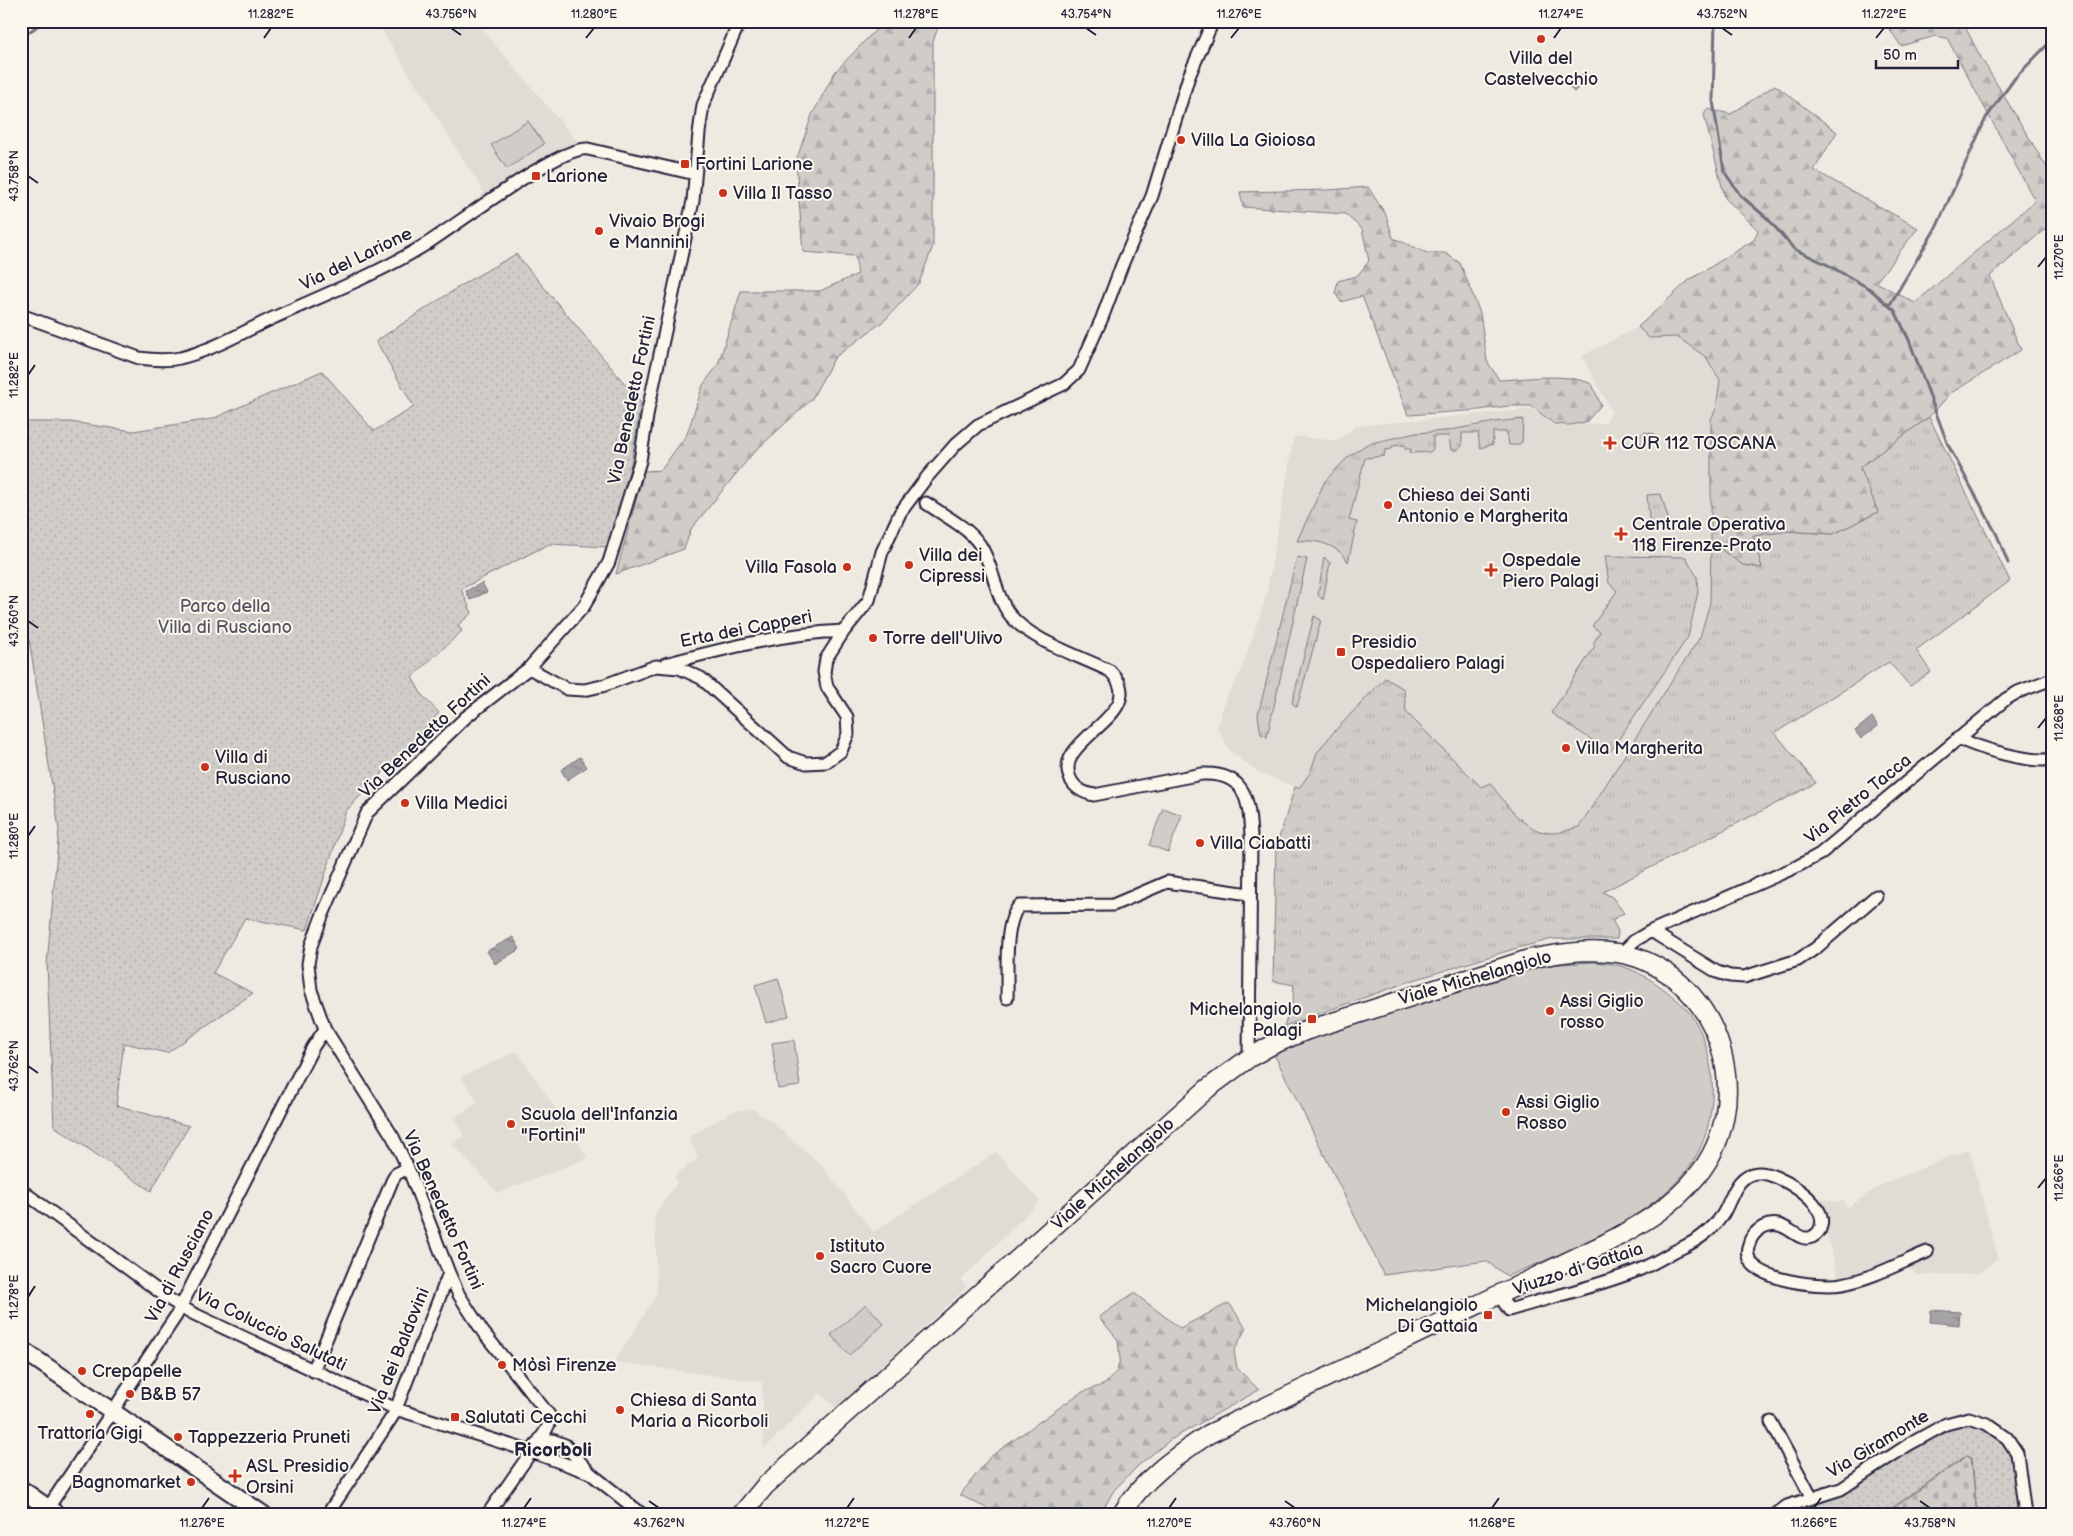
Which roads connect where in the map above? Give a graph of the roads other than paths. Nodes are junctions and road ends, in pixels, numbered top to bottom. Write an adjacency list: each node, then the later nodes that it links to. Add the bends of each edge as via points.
1 (740, 21): 3 (street, Via Benedetto Fortini, via 704,105)
2 (1213, 21): 6 (street, via 1189,76 1152,196 1079,370 1064,384 978,425 956,444 900,513 882,552 869,600)
3 (695, 174): 4 (street, Via del Larione, via 588,149 567,153 390,264 223,342 180,358 139,358); 8 (street, Via Benedetto Fortini, via 693,201 640,461 609,562 584,606)
4 (21, 315)
5 (926, 503): 12 (street, via 979,544 1003,603 1018,623 1032,634 1110,671 1116,677 1120,693 1115,709 1069,759 1067,771 1077,788 1094,795 1202,774 1223,775 1246,796 1250,807)
6 (844, 631): 7 (street, Erta dei Capperi, via 740,645); 7 (street, via 829,652 824,672 828,686 847,717 848,734 842,752 826,762 806,763 788,757 701,678 679,668)
7 (656, 666): 8 (street, Erta dei Capperi, via 584,690 567,689)
8 (529, 668): 17 (street, Via Benedetto Fortini, via 466,717 367,813 321,919 309,955 310,982)
9 (2052, 679): 10 (street, Via Pietro Tacca, via 2006,699)
10 (1958, 738): 11 (street, via 1976,747 2020,757); 14 (street, Via Pietro Tacca, via 1820,854)
11 (2052, 758)
12 (1249, 894): 16 (street, via 1167,882 1114,905 1020,906 1010,925); 18 (street)
13 (1876, 896): 14 (street, via 1798,960 1744,977 1717,972)
14 (1651, 931): 15 (street, Via Pietro Tacca)
15 (1621, 954): 18 (main road, Viale Michelangiolo, via 1583,952 1529,958 1305,1031); 23 (main road, Viale Michelangiolo, via 1654,966 1673,978 1698,1000 1710,1019 1725,1070 1725,1109 1721,1131 1698,1176 1660,1212 1606,1243)
16 (1008, 998)
17 (325, 1029): 19 (street, Via Benedetto Fortini); 24 (street, Via di Rusciano)
18 (1249, 1058): 39 (main road, Viale Michelangiolo, via 1207,1089 840,1418 765,1486)
19 (408, 1168): 22 (street, Via Benedetto Fortini); 26 (street, via 396,1174 392,1181)
20 (21, 1190): 24 (street, Via Coluccio Salutati)
21 (1927, 1252): 23 (street, Viuzzo di Gattaia, via 1833,1286 1761,1272 1747,1254 1749,1241 1757,1231 1780,1224 1798,1236 1808,1238 1819,1231 1822,1218 1816,1205 1800,1191 1776,1176 1756,1173 1740,1181 1722,1215 1706,1232 1642,1269 1509,1310)
22 (449, 1273): 27 (street, Via dei Baldovini); 30 (street, Via Benedetto Fortini, via 483,1332 549,1415 549,1424)
23 (1499, 1296): 40 (main road, Viale Michelangiolo, via 1209,1434 1159,1470)
24 (181, 1306): 26 (street, Via Coluccio Salutati); 28 (street, Via di Rusciano)
25 (21, 1349): 28 (street)
26 (313, 1371): 27 (street, Via Coluccio Salutati)
27 (396, 1409): 30 (street, Via Coluccio Salutati); 36 (street, Via dei Baldovini)
28 (114, 1411): 34 (street, Via di Rusciano); 35 (street)
29 (1771, 1422): 33 (street)
30 (535, 1447): 31 (street); 31 (street, via 552,1440 565,1445); 37 (street)
31 (590, 1473): 38 (street)
32 (21, 1489): 34 (street)
33 (1812, 1498): 41 (street, Via Giramonte, via 1787,1506); 42 (street, Via Giramonte, via 1841,1489 1946,1424 1969,1418 1988,1424 2007,1438 2017,1453)
34 (53, 1511)
35 (264, 1515)
36 (327, 1515)
37 (487, 1515)
38 (643, 1515)
39 (741, 1515)
40 (1121, 1515)
41 (1776, 1515)
42 (2025, 1515)

